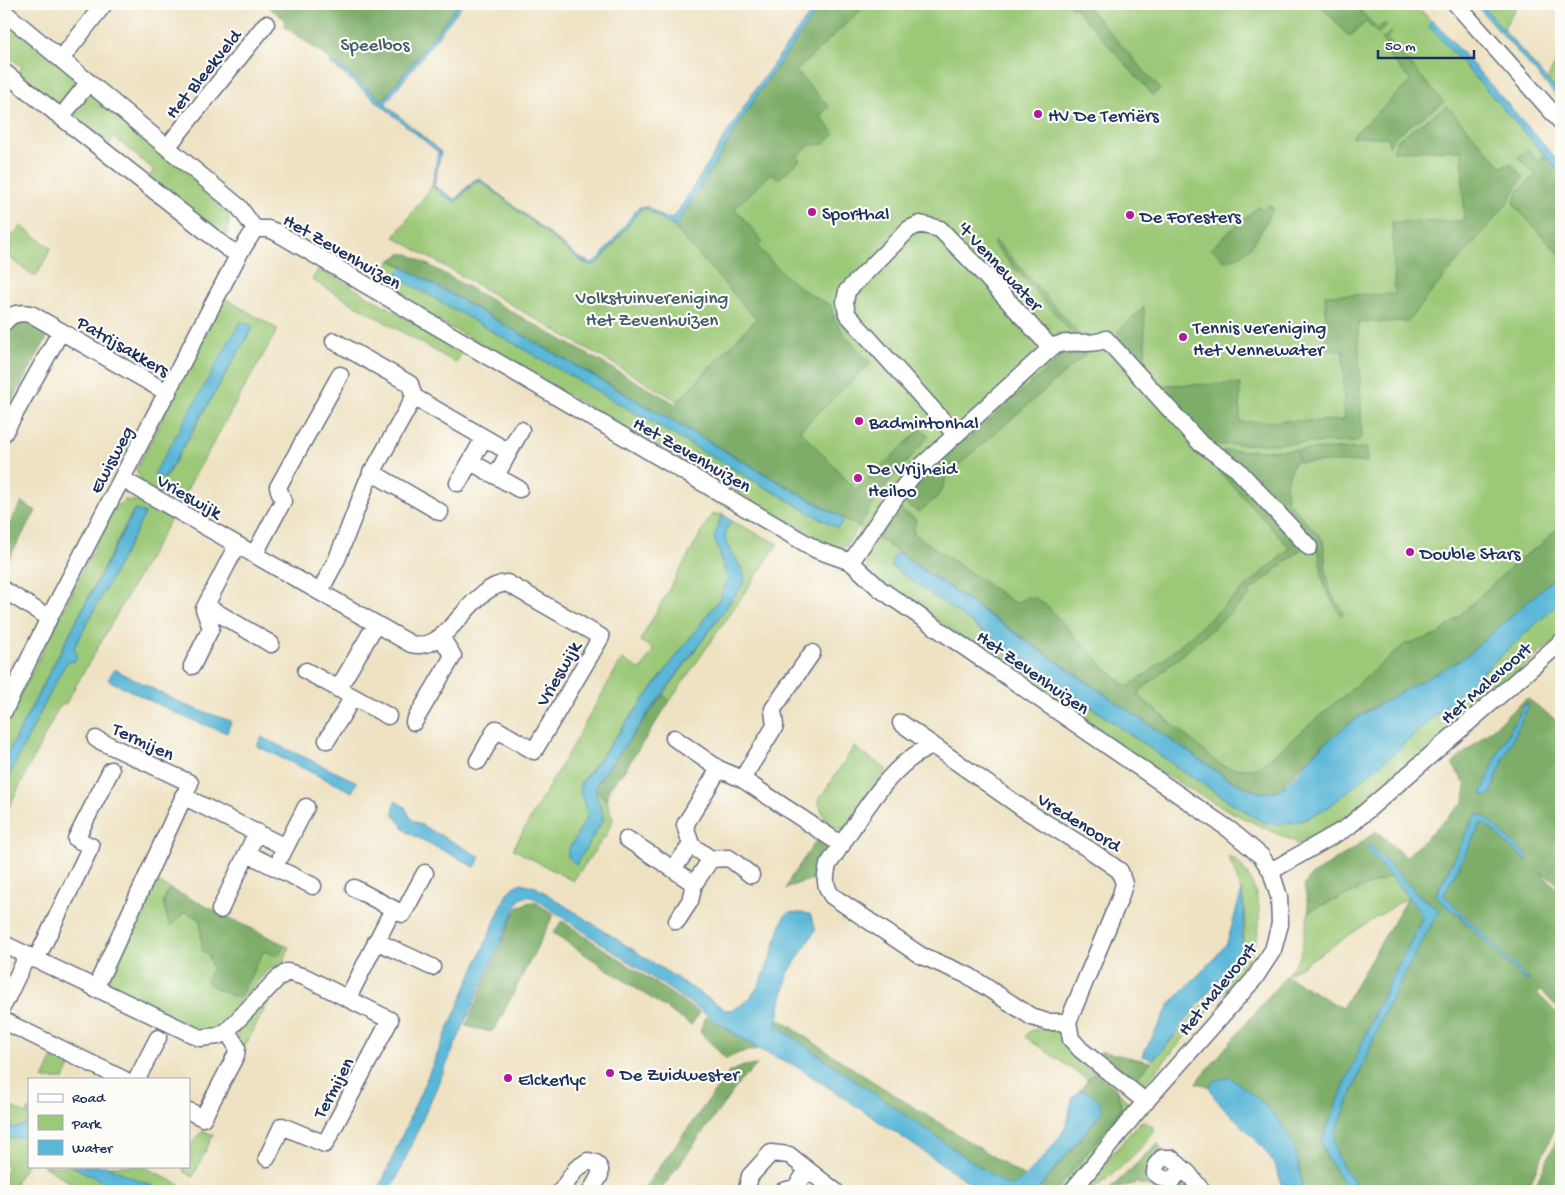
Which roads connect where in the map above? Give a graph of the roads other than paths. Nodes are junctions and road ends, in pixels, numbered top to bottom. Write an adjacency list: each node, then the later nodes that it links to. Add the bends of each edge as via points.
1 (104, 4): 5 (street)
2 (1456, 4): 9 (street)
3 (4, 12): 5 (street, Het Zevenhuizen)
4 (266, 24): 10 (street, Het Bleekveld)
5 (61, 59): 7 (street, Het Zevenhuizen)
6 (4, 72): 8 (street)
7 (89, 82): 8 (street); 10 (street, Het Zevenhuizen)
8 (61, 117): 12 (street, via 227,248)
9 (1561, 122)
10 (168, 146): 11 (street, Het Zevenhuizen, via 239,207)
11 (255, 229): 12 (street, Ewisweg); 35 (street, Het Zevenhuizen, via 276,232 817,550)
12 (239, 254): 18 (street, Ewisweg)
13 (4, 323): 14 (street, Patrijsakkers, via 8,317 20,312 31,314)
14 (61, 331): 18 (street, Patrijsakkers); 21 (street, Patrijsakkers)
15 (334, 341): 19 (street, via 410,384)
16 (1051, 348): 22 (street); 22 (street, 't Vennewater, via 940,229 920,224 909,229 847,291 847,314); 33 (street, via 1106,339 1200,443 1237,469)
17 (340, 375): 34 (street, via 278,487 283,501)
18 (168, 393): 28 (street, Ewisweg)
19 (414, 397): 23 (street); 26 (street)
20 (521, 430): 24 (street)
21 (4, 433)
22 (955, 434): 35 (street, via 903,486)
23 (484, 438): 24 (street); 25 (street)
24 (509, 452): 27 (street)
25 (471, 462): 27 (street); 29 (street)
26 (372, 472): 31 (street); 37 (street, via 337,559)
27 (496, 476): 30 (street)
28 (122, 479): 32 (street, Vrieswijk); 39 (street, Ewisweg)
29 (458, 484)
30 (519, 489)
31 (440, 512)
32 (237, 545): 34 (street, Vrieswijk); 38 (street)
33 (1309, 547)
34 (254, 555): 37 (street, Vrieswijk)
35 (851, 562): 72 (street, Het Zevenhuizen, via 880,589 1237,835 1261,856)
36 (4, 590): 39 (street)
37 (320, 591): 40 (street, Vrieswijk)
38 (206, 606): 43 (street); 45 (street, via 204,609 211,628)
39 (50, 618): 49 (street, Ewisweg)
40 (376, 624): 41 (street, Vrieswijk, via 420,646); 47 (street)
41 (441, 637): 51 (street, via 453,656); 57 (street, Vrieswijk, via 494,584 507,583 601,637 534,751 496,729)
42 (1561, 642): 72 (street, Het Malevoort, via 1348,827)
43 (270, 644)
44 (812, 653): 60 (street, via 773,709 775,726)
45 (192, 666)
46 (306, 671): 47 (street)
47 (338, 689): 48 (street)
48 (353, 697): 50 (street); 55 (street)
49 (4, 711)
50 (388, 716)
51 (414, 722)
52 (901, 723): 56 (street, Vredenoord)
53 (674, 738): 58 (street)
54 (96, 739): 61 (street, Termijen, via 190,783)
55 (327, 740)
56 (934, 746): 66 (street, via 921,749 906,759); 89 (street, Vredenoord, via 1120,871 1124,884 1120,898)
57 (478, 761)
58 (719, 769): 60 (street); 65 (street, via 685,825)
59 (111, 770): 83 (street, via 76,839 91,846)
60 (742, 779): 66 (street)
61 (183, 796): 63 (street); 85 (street)
62 (306, 807): 67 (street)
63 (257, 832): 67 (street); 68 (street)
64 (627, 839): 71 (street)
65 (691, 845): 69 (street); 71 (street)
66 (842, 845): 89 (street, via 828,866 824,880 832,896 920,955 969,976 1032,1017 1047,1022)
67 (285, 847): 70 (street)
68 (248, 854): 70 (street); 79 (street)
69 (711, 858): 74 (street, via 728,858); 75 (street)
70 (276, 868): 76 (street)
71 (673, 869): 75 (street)
72 (1271, 871): 94 (street, Het Malevoort, via 1279,897 1280,924 1273,950 1254,980)
73 (425, 873): 78 (street, via 403,914)
74 (751, 875)
75 (694, 884): 80 (street, via 690,901)
76 (313, 886)
77 (354, 888): 78 (street)
78 (393, 909): 81 (street)
79 (220, 910)
80 (676, 920)
81 (376, 941): 84 (street); 86 (street)
82 (4, 944): 83 (street)
83 (31, 958): 85 (street); 87 (street)
84 (432, 967)
85 (96, 989): 90 (street, via 200,1038)
86 (348, 998): 90 (street, Termijen, via 287,972); 96 (street, Termijen, via 390,1020 325,1144 282,1126)
87 (4, 1004)
88 (4, 1021): 92 (street)
89 (1068, 1022): 94 (street, via 1071,1039 1081,1050)
90 (228, 1031): 95 (street, via 237,1047 236,1055 203,1118)
91 (158, 1038): 93 (street)
92 (121, 1078)
93 (138, 1078)
94 (1146, 1102): 104 (street, Het Malevoort)
95 (190, 1112)
96 (267, 1158)
97 (808, 1170): 101 (street, via 789,1155 771,1153 750,1176); 102 (street, via 794,1188); 103 (street)
98 (1182, 1170): 105 (street)
99 (597, 1189): 100 (street, via 600,1169 596,1163 588,1161 576,1170)
100 (561, 1191)
101 (748, 1191)
102 (783, 1191)
103 (835, 1191)
104 (1072, 1191)
105 (1202, 1191)

